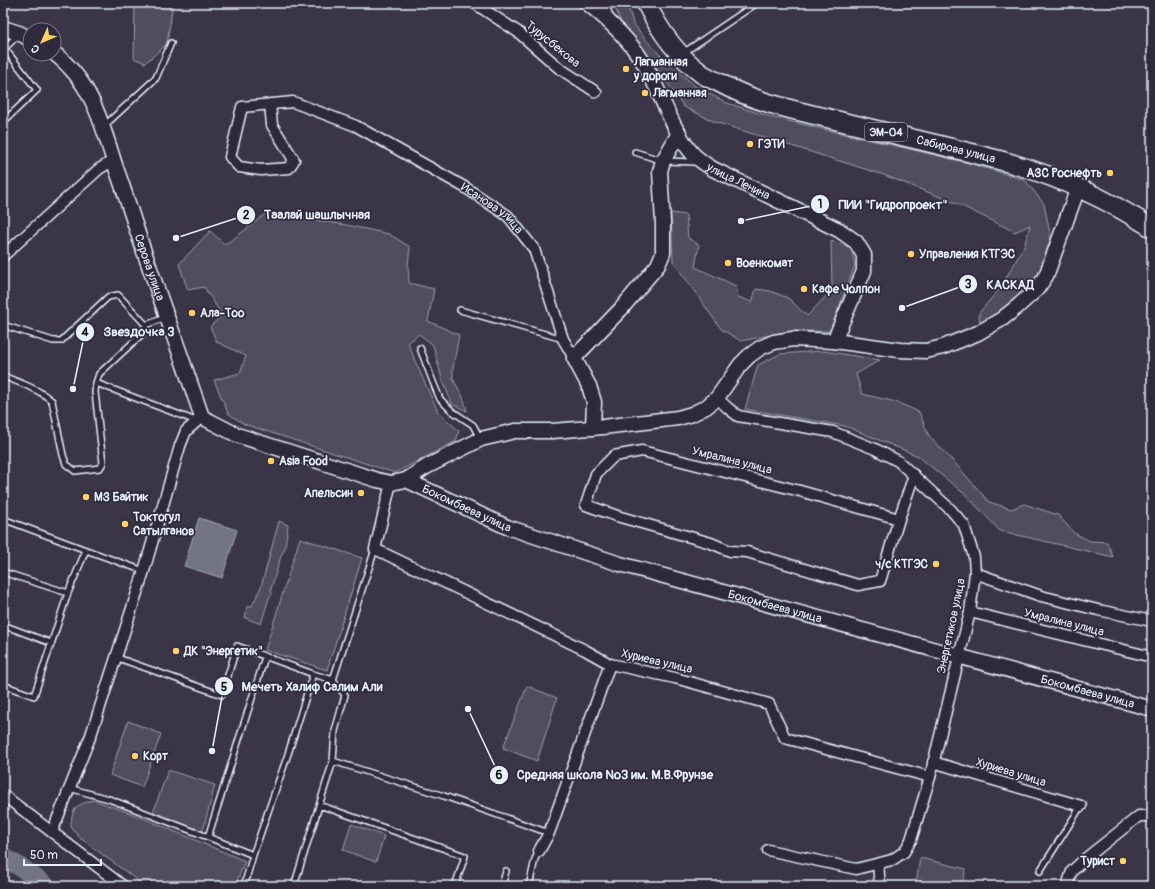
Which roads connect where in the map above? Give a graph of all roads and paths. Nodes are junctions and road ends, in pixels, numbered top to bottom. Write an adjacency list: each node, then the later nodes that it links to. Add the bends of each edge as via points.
1 (474, 3): 14 (street, Турусбекова, via 518,32 559,68)
2 (587, 3): 6 (main road, улица Ленина)
3 (602, 3): 6 (street)
4 (646, 3): 12 (highway, Сабирова улица / ЭМ-04, via 661,30)
5 (757, 3): 12 (lane)
6 (609, 20): 18 (main road, улица Ленина, via 627,39 645,65)
7 (3, 28): 8 (main road)
8 (22, 35)
9 (22, 38): 11 (lane)
10 (171, 43): 17 (lane, via 156,78)
11 (4, 50): 16 (lane, via 37,90)
12 (681, 55): 23 (highway, Сабирова улица / ЭМ-04, via 708,78 732,90 774,105 995,159 1042,173)
13 (62, 59): 17 (main road, Серова улица, via 79,77 89,93)
14 (596, 92)
15 (270, 104): 15 (street, Исанова улица, via 272,125 294,160 289,168 262,170 239,167 230,157 242,107); 30 (street, Исанова улица, via 293,102 356,126 466,188 508,216 534,249)
16 (3, 122)
17 (103, 126): 20 (main road, Серова улица)
18 (679, 133): 21 (main road); 22 (main road, улица Ленина)
19 (635, 152): 21 (lane)
20 (114, 160): 25 (street, via 99,169); 27 (main road, Серова улица)
21 (664, 161): 22 (lane); 33 (main road, via 660,171 663,253 658,265 621,310)
22 (701, 162): 31 (main road, улица Ленина, via 839,230 856,242 864,255 864,270)
23 (1078, 188): 24 (highway, Сабирова улица / ЭМ-04); 31 (main road, via 1046,276 1037,289 1002,319 978,333 926,351)
24 (1152, 228)
25 (3, 256)
26 (460, 310): 30 (lane)
27 (167, 317): 28 (lane); 37 (main road, Серова улица)
28 (146, 325): 29 (lane, via 118,295 108,297 61,341 53,341); 35 (lane, via 142,334 99,374)
29 (3, 326)
30 (563, 339): 33 (street, Исанова улица)
31 (834, 341): 36 (main road, via 793,339 774,342 760,348 740,365)
32 (420, 348): 39 (lane, via 440,399 473,425)
33 (574, 358): 38 (main road, Исанова улица, via 589,386 594,402)
34 (3, 376): 35 (lane, via 37,390 52,401 63,455 66,464 75,471 100,468 103,463 94,392)
35 (96, 383): 37 (lane)
36 (717, 398): 38 (main road, via 706,407 678,418); 40 (street, Энергетиков улица, via 738,416 833,432 898,461)
37 (199, 419): 42 (main road, via 237,435); 47 (street, via 186,431 180,446)
38 (593, 428): 39 (main road, via 515,431)
39 (481, 439): 41 (main road)
40 (914, 475): 43 (street); 49 (street, Энергетиков улица, via 964,526 974,557)
41 (406, 480): 42 (main road); 56 (main road, Бокомбаева улица, via 507,527 584,553)
42 (390, 483): 45 (street)
43 (898, 518): 43 (street, Умралина улица, via 880,581 858,585 747,552 730,551 586,505 596,474 614,456 642,451)
44 (3, 519): 46 (lane)
45 (375, 548): 59 (street, Хуриева улица); 61 (lane)
46 (86, 550): 47 (lane); 50 (lane)
47 (144, 571): 58 (street)
48 (3, 572): 50 (lane)
49 (975, 574): 51 (street, Энергетиков улица); 52 (street, Умралина улица, via 1041,596)
50 (68, 593): 54 (lane)
51 (970, 612): 56 (street, Энергетиков улица); 57 (street, Умралина улица)
52 (1152, 621)
53 (3, 625): 54 (lane)
54 (51, 642): 62 (lane, via 34,696)
55 (265, 657): 58 (lane, via 237,646 222,695); 60 (lane); 74 (lane)
56 (958, 657): 63 (main road, Бокомбаева улица); 65 (street, Энергетиков улица)
57 (1152, 657)
58 (115, 658): 67 (street, via 91,735)
59 (610, 664): 66 (street, Хуриева улица, via 675,678 769,704 785,738); 73 (street)
60 (313, 674): 61 (lane); 77 (lane)
61 (333, 680): 64 (lane, via 345,696 335,731)
62 (3, 685)
63 (1152, 709)
64 (333, 760): 69 (lane); 73 (lane)
65 (933, 762): 66 (street, Энергетиков улица); 70 (street, Хуриева улица)
66 (930, 777): 78 (street, Энергетиков улица, via 912,840 904,852 892,860)
67 (69, 788): 72 (street); 74 (lane, via 109,799)
68 (3, 795): 72 (street)
69 (319, 805): 83 (lane); 84 (lane, via 465,856)
70 (1081, 806): 79 (lane)
71 (1152, 816): 88 (street, via 1139,816 1086,858 1072,871)
72 (52, 832): 81 (street)
73 (549, 833): 76 (street)
74 (208, 837): 77 (lane)
75 (768, 850): 78 (street, Энергетиков улица, via 856,869)
76 (539, 851): 86 (lane)
77 (253, 856): 82 (lane)
78 (878, 864): 87 (street)
79 (1040, 871)
80 (506, 872): 85 (lane)
81 (123, 886)
82 (244, 886)
83 (294, 886)
84 (455, 886)
85 (502, 886)
86 (529, 886)
87 (880, 886)
88 (1067, 886)

